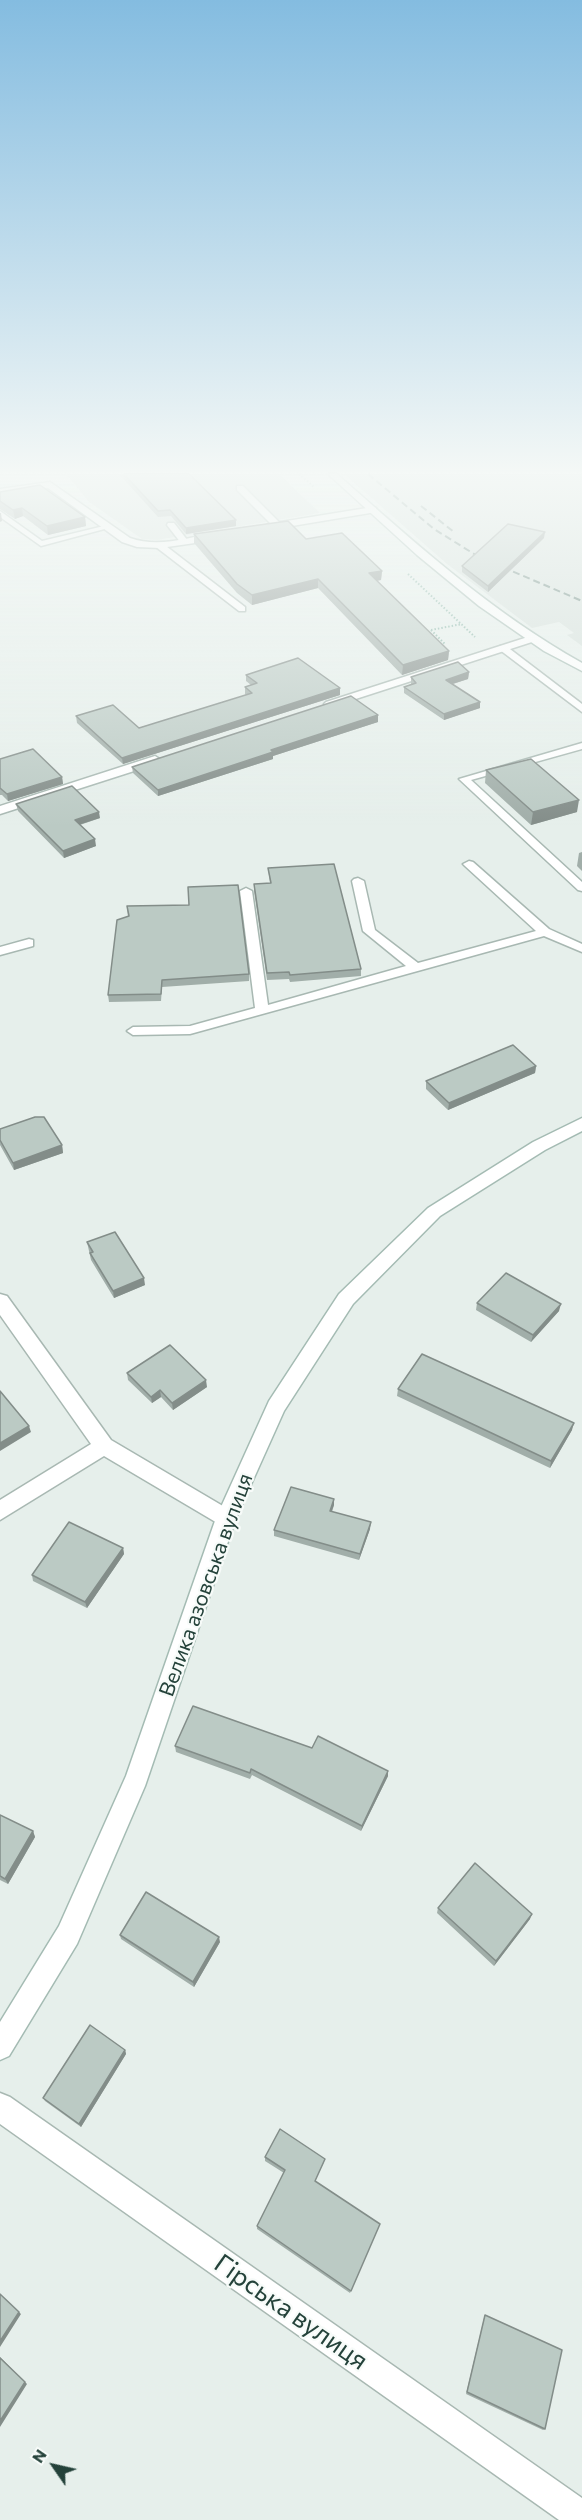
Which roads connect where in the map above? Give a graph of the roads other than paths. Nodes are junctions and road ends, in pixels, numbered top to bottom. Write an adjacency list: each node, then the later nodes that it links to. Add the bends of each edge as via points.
1 (219, 592): 3 (lane)
2 (468, 592): 4 (street)
3 (242, 609)
4 (531, 639): 5 (street); 6 (street)
5 (503, 648): 7 (street); 8 (lane)
6 (582, 668)
7 (316, 708)
8 (582, 709)
9 (582, 746): 14 (lane, via 464,779)
10 (169, 755): 11 (street)
11 (0, 810)
12 (469, 864): 16 (lane)
13 (358, 881): 20 (lane, via 369,931)
14 (582, 888)
15 (246, 891): 21 (lane)
16 (545, 932): 18 (lane); 20 (lane)
17 (28, 943): 19 (lane)
18 (582, 948)
19 (0, 951)
20 (416, 968): 21 (lane)
21 (262, 1010): 22 (lane, via 190,1030)
22 (133, 1030)
23 (582, 1124): 27 (street, Велика азовська вулиця, via 539,1146 434,1212 346,1299 276,1407)
24 (0, 1301): 25 (street)
25 (104, 1446): 26 (street); 27 (street)
26 (0, 1511)
27 (226, 1518): 28 (street, Велика азовська вулиця, via 137,1778 68,1935)
28 (0, 2047)
29 (0, 2107): 30 (street, Гірська вулиця)
30 (582, 2517)

